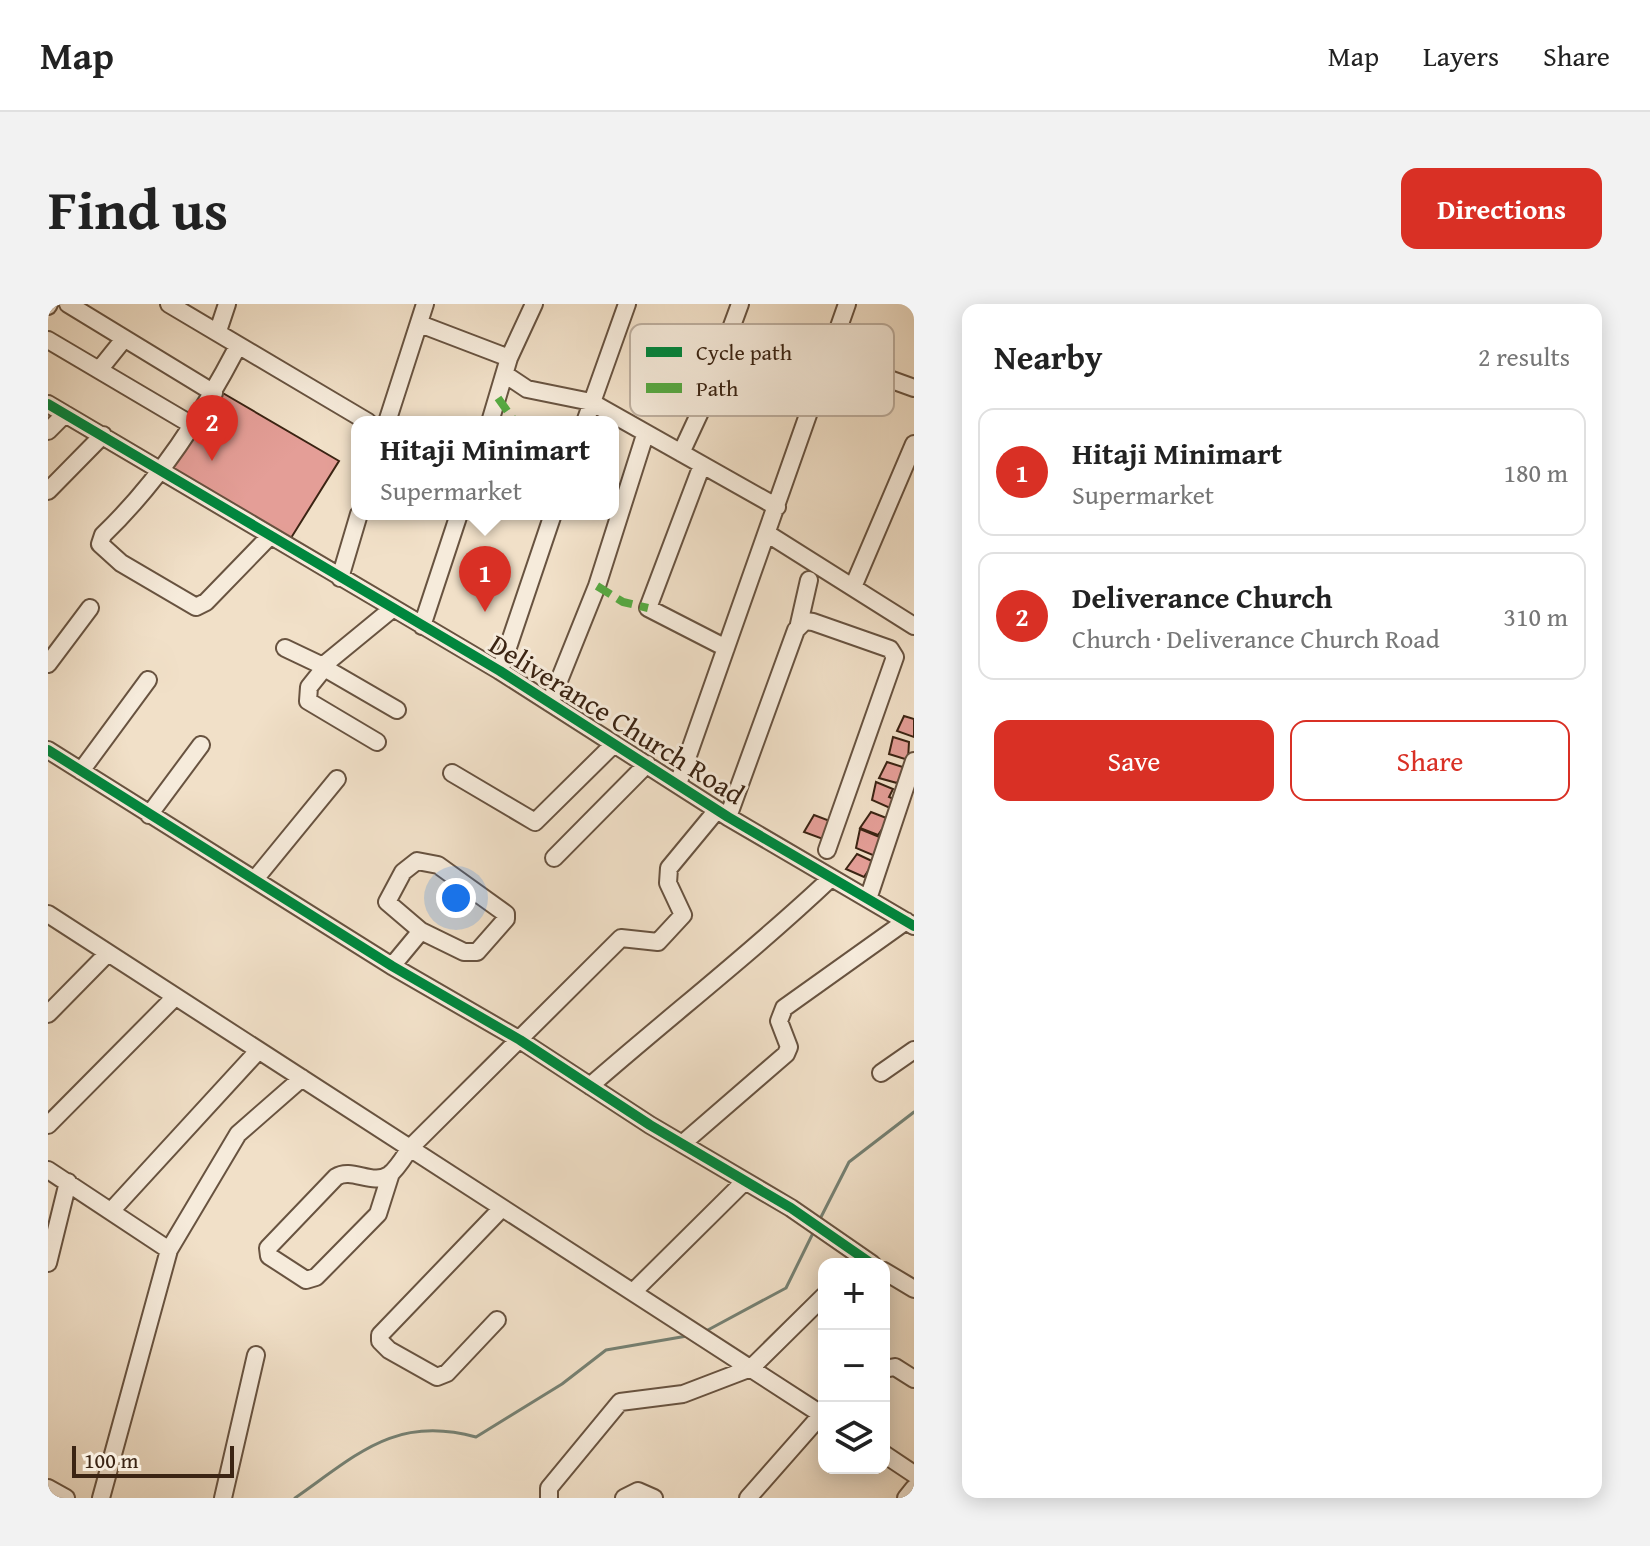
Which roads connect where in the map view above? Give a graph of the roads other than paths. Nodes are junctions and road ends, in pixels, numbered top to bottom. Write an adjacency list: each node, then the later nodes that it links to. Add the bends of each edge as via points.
1 (68, 304): 13 (street)
2 (169, 304): 12 (street)
3 (227, 304): 12 (street)
4 (425, 304): 9 (street)
5 (534, 304): 16 (street)
6 (627, 304): 21 (street)
7 (740, 304): 10 (street)
8 (847, 304): 11 (street)
9 (420, 324): 16 (street); 25 (street)
10 (733, 324)
11 (841, 324)
12 (218, 331): 15 (street)
13 (124, 339): 17 (street); 20 (street)
14 (48, 340): 17 (street)
15 (238, 346): 20 (street); 24 (street)
16 (508, 367): 21 (street, via 527,389); 26 (street)
17 (99, 370): 32 (street)
18 (894, 381): 19 (street)
19 (914, 388)
20 (214, 393): 32 (street)
21 (591, 402): 27 (street); 28 (street)
22 (48, 404): 23 (street, Deliverance Church Road)
23 (65, 414): 33 (street); 34 (street, Deliverance Church Road)
24 (358, 416)
25 (389, 416)
26 (492, 416)
27 (587, 416)
28 (614, 416)
29 (698, 416): 37 (street)
30 (810, 416): 41 (street)
31 (619, 419): 35 (street)
32 (192, 425): 39 (street)
33 (48, 431)
34 (103, 435): 39 (street, Deliverance Church Road); 40 (street)
35 (645, 435): 37 (street); 42 (street)
36 (914, 444): 51 (street)
37 (681, 453): 38 (street)
38 (702, 465): 41 (street); 58 (street, via 648,608)
39 (163, 471): 48 (street, Deliverance Church Road); 48 (street, via 100,544 190,605 206,602)
40 (48, 491)
41 (777, 507): 47 (street)
42 (619, 517)
43 (357, 520): 49 (street)
44 (457, 520): 55 (street)
45 (551, 520): 61 (street)
46 (618, 520): 63 (street)
47 (768, 534): 51 (street); 58 (street)
48 (270, 536): 49 (street, Deliverance Church Road)
49 (340, 578): 53 (street, Deliverance Church Road)
50 (809, 580): 54 (street)
51 (853, 587): 56 (street)
52 (90, 608): 59 (street)
53 (392, 609): 55 (street, Deliverance Church Road); 60 (street)
54 (799, 624): 75 (street); 77 (street, via 825,626 890,649 895,657)
55 (422, 626): 61 (street, Deliverance Church Road)
56 (914, 626)
57 (285, 648): 60 (street)
58 (726, 648): 74 (street)
59 (48, 664)
60 (325, 667): 64 (street); 65 (street, via 309,687 308,701)
61 (500, 671): 63 (street, Deliverance Church Road)
62 (148, 680): 71 (street)
63 (550, 703): 66 (street, Deliverance Church Road)
64 (397, 710)
65 (377, 742)
66 (614, 744): 70 (street, Deliverance Church Road); 72 (street, via 535,822)
67 (201, 745): 76 (street)
68 (48, 750): 71 (street)
69 (914, 761): 81 (street)
70 (647, 764): 74 (street, Deliverance Church Road); 78 (street)
71 (81, 771): 76 (street)
72 (452, 773)
73 (337, 779): 79 (street)
74 (678, 784): 75 (street, Deliverance Church Road)
75 (722, 814): 80 (street, Deliverance Church Road); 89 (street, via 669,868 668,883 683,915 671,930 658,942 621,938)
76 (149, 815): 79 (street)
77 (827, 850)
78 (554, 858)
79 (256, 878): 86 (street)
80 (831, 878): 81 (street, Deliverance Church Road); 94 (street)
81 (868, 899): 83 (street, Deliverance Church Road)
82 (48, 914): 85 (street)
83 (910, 924): 96 (street, via 784,1008 779,1021 789,1047 786,1054)
84 (421, 931): 84 (street, via 464,952 477,952 506,914 438,865 417,861 403,872 387,902); 86 (street)
85 (108, 953): 87 (street); 88 (street)
86 (392, 966): 89 (street)
87 (175, 997): 91 (street); 95 (street)
88 (48, 1014)
89 (520, 1040): 94 (street); 97 (street)
90 (914, 1050): 92 (street)
91 (258, 1051): 93 (street); 103 (street)
92 (881, 1073)
93 (302, 1078): 97 (street); 104 (street, via 238,1134)
94 (590, 1086): 96 (street)
95 (48, 1125)
96 (682, 1144): 101 (street)
97 (410, 1148): 99 (street); 102 (street)
98 (48, 1170): 100 (street)
99 (391, 1173): 99 (street, via 378,1178 346,1172 336,1177 268,1248 269,1256 306,1280 316,1277 378,1214)
100 (68, 1182): 103 (street); 106 (street)
101 (744, 1182): 105 (street, via 791,1208); 109 (street)
102 (502, 1208): 109 (street); 111 (street, via 380,1335 380,1341 437,1377)
103 (112, 1210): 104 (street)
104 (169, 1250): 123 (street)
105 (852, 1258)
106 (48, 1263)
107 (890, 1275): 108 (street)
108 (914, 1289)
109 (633, 1292): 113 (street)
110 (818, 1302): 113 (street)
111 (497, 1320)
112 (256, 1355): 124 (street)
113 (751, 1368): 116 (street); 125 (street, via 683,1394 620,1402 549,1488)
114 (890, 1368): 115 (street)
115 (914, 1379)
116 (818, 1412)
117 (818, 1421): 128 (street)
118 (890, 1458): 119 (street)
119 (914, 1474)
120 (48, 1488): 122 (street)
121 (914, 1488): 129 (street)
122 (66, 1498)
123 (101, 1498)
124 (223, 1498)
125 (549, 1498)
126 (624, 1498): 127 (street, via 638,1491)
127 (654, 1498)
128 (748, 1498)
129 (906, 1498)

